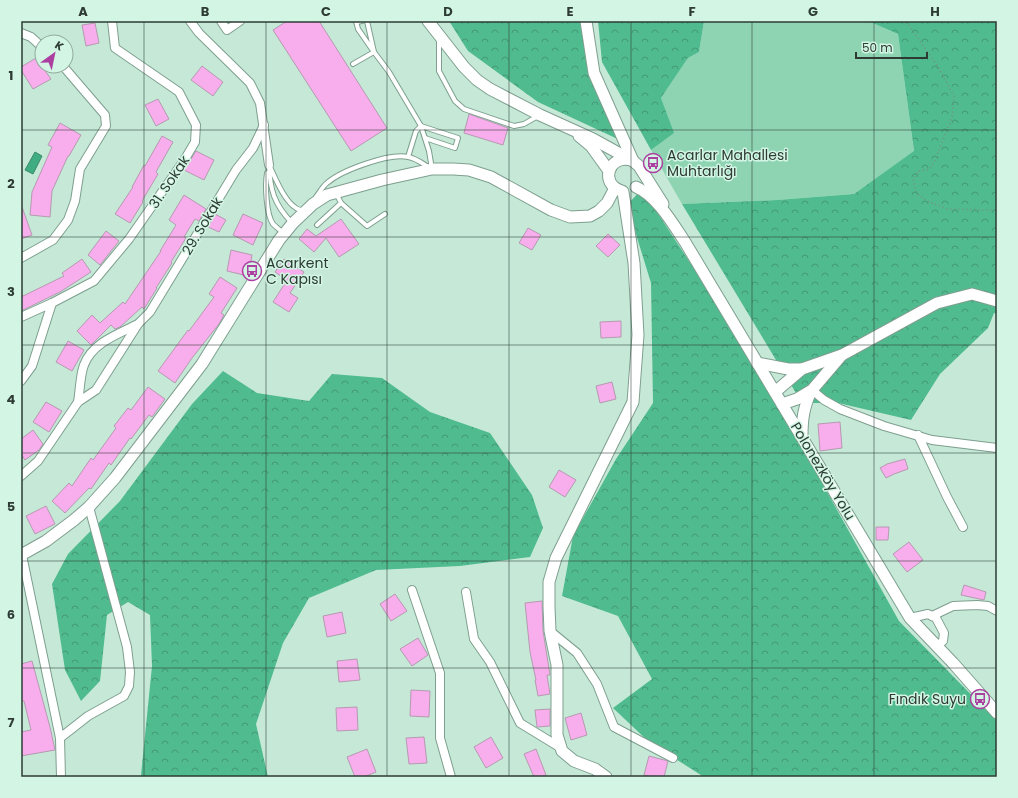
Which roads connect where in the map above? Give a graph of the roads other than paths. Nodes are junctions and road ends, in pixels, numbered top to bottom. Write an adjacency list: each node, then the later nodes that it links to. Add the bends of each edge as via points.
1 (112, 21): 40 (street, 31. Sokak, via 115,48 180,92 196,125 195,142 129,239 94,281)
2 (190, 21): 18 (street, via 250,83 260,103)
3 (221, 21): 4 (street, via 227,30)
4 (240, 21)
5 (362, 21): 10 (lane)
6 (367, 21): 14 (lane)
7 (428, 21): 12 (main road)
8 (434, 21): 12 (main road)
9 (586, 21): 23 (main road, via 594,73)
10 (356, 22): 14 (lane)
11 (21, 33): 13 (street)
12 (439, 35): 17 (main road, via 477,80); 17 (lane, via 439,71 455,101 464,109 514,126 524,124)
13 (34, 40)
14 (374, 52): 15 (lane); 19 (lane)
15 (353, 64)
16 (70, 74): 38 (street, via 105,115 106,126 80,169 75,201 68,220 53,240)
17 (540, 115): 20 (main road)
18 (264, 125): 24 (street); 42 (street, 29. Sokak, via 253,148 236,170 150,312)
19 (421, 126): 21 (lane); 21 (lane, via 458,138 455,148); 22 (lane, via 416,131)
20 (575, 132): 23 (main road); 27 (main road, via 591,146)
21 (425, 138): 25 (lane)
22 (408, 156): 25 (lane); 32 (lane, via 384,158 348,171 322,188)
23 (633, 160): 26 (main road); 27 (main road, via 620,159)
24 (269, 165): 32 (lane, via 290,203 296,208); 35 (lane, via 272,193); 37 (lane, via 266,183 270,215 274,225)
25 (432, 169): 29 (main road, via 470,170 491,177 551,210 570,217 590,216 599,211); 30 (main road)
26 (641, 170): 28 (main road, via 641,179); 34 (main road, via 661,200)
27 (609, 171): 29 (main road, via 610,182)
28 (636, 187): 29 (main road, via 628,191); 34 (main road, via 646,193)
29 (619, 190): 63 (main road, via 634,263 638,335 633,402 556,558 550,582)
30 (335, 193): 31 (lane); 32 (main road, via 327,195)
31 (341, 203): 33 (lane, via 367,226); 36 (lane)
32 (309, 207): 35 (main road)
33 (385, 214)
34 (667, 216): 44 (main road, Polonezköy Yolu)
35 (292, 223): 37 (main road)
36 (317, 225)
37 (284, 234): 55 (main road, via 202,364 115,478)
38 (21, 258)
39 (997, 301): 43 (main road, via 972,294 937,303)
40 (52, 303): 41 (street, 31. Sokak); 46 (street, via 32,366)
41 (21, 317)
42 (138, 324): 49 (street, 29. Sokak, via 96,390); 49 (street, 29. Sokak, via 93,350 84,365)
43 (842, 355): 45 (main road); 47 (main road)
44 (757, 363): 45 (main road); 48 (main road, Polonezköy Yolu)
45 (802, 369): 48 (main road)
46 (21, 381)
47 (812, 390): 50 (main road); 51 (street, via 840,409 884,426); 52 (main road, via 802,417)
48 (775, 392): 50 (main road, Polonezköy Yolu)
49 (78, 402): 54 (street, 29. Sokak, via 38,461)
50 (782, 404): 52 (main road, Polonezköy Yolu)
51 (918, 435): 53 (street, via 932,440); 56 (street)
52 (802, 436): 62 (main road, Polonezköy Yolu)
53 (997, 448)
54 (21, 476)
55 (89, 507): 57 (main road, via 46,541); 66 (street, via 127,647 129,686 124,696 88,716)
56 (963, 527)
57 (21, 555): 66 (street)
58 (412, 590): 70 (street, via 440,674 440,738)
59 (466, 592): 67 (street, via 474,639 490,662 520,723)
60 (997, 611): 61 (street, via 988,606 953,606)
61 (932, 616): 62 (street, via 928,614); 64 (street, via 936,618 944,633 943,641)
62 (910, 618): 64 (main road, Polonezköy Yolu)
63 (550, 631): 67 (main road, via 557,665 557,735); 68 (street, via 577,653 597,684 614,727)
64 (937, 646): 65 (main road, Polonezköy Yolu)
65 (997, 713)
66 (60, 738): 69 (street)
67 (561, 748): 71 (main road, via 574,761 596,769)
68 (673, 758)
69 (61, 777)
70 (451, 777)
71 (606, 777)

